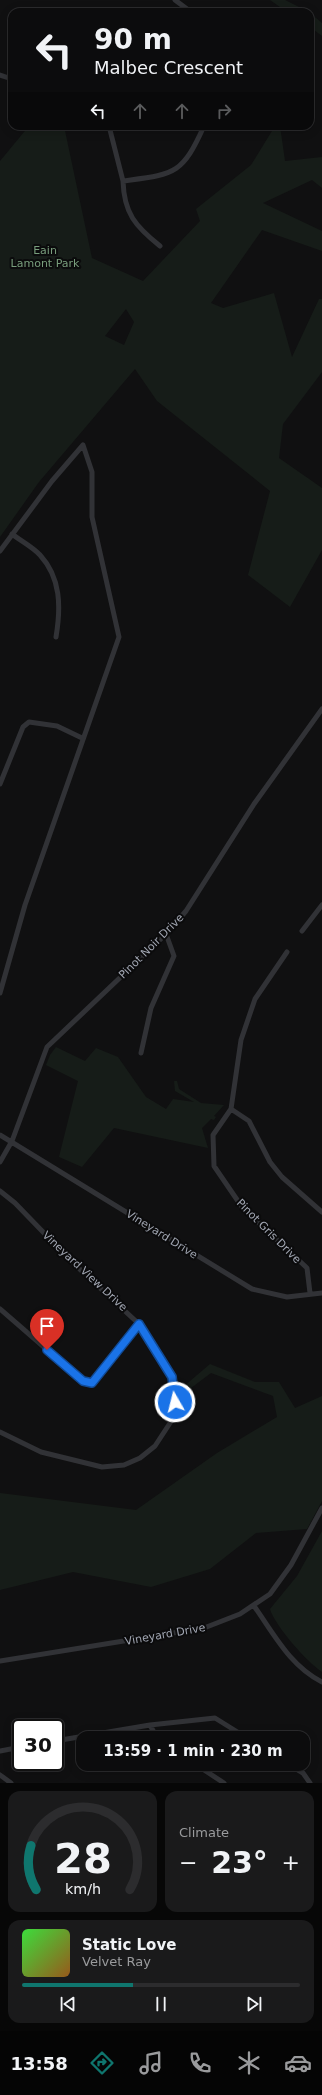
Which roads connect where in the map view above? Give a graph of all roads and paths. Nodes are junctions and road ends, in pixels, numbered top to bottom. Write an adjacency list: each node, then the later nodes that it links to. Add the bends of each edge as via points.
1 (175, 0): 2 (street)
2 (186, 8)
3 (110, 130): 5 (street)
4 (202, 130): 5 (street, via 185,163 170,173)
5 (123, 181): 6 (street, via 128,214 142,232)
6 (160, 246)
7 (12, 534): 8 (street); 9 (street, via 39,554 51,570 59,592 60,614); 11 (street, via 52,480 83,445 92,472 92,517 118,637)
8 (0, 551)
9 (56, 637)
10 (322, 709): 15 (street, Pinot Noir Drive, via 254,804 186,911)
11 (82, 738): 12 (street, via 57,726 29,722 23,727); 17 (street, via 25,905)
12 (0, 784)
13 (322, 905): 14 (street)
14 (302, 931)
15 (166, 934): 18 (street, via 174,956 151,1008); 21 (street, Pinot Noir Drive, via 46,1047)
16 (287, 952): 19 (street, Pinot Gris Drive, via 255,999 241,1040)
17 (0, 993)
18 (141, 1053)
19 (231, 1109): 24 (street, via 249,1121 270,1162 282,1177); 25 (street, Pinot Gris Drive, via 213,1135 214,1166 242,1207 307,1268)
20 (0, 1135): 21 (street, Vineyard Drive)
21 (12, 1141): 22 (street, Pinot Noir Drive); 25 (street, Vineyard Drive, via 252,1289 287,1297)
22 (0, 1162)
23 (0, 1191): 28 (street, Vineyard View Drive)
24 (322, 1212)
25 (310, 1293): 26 (street, Vineyard Drive)
26 (322, 1293)
27 (0, 1309): 28 (street, via 83,1381 92,1383)
28 (139, 1324): 29 (street, Vineyard View Drive, via 172,1377 175,1402 172,1420 165,1433 155,1446 140,1458 124,1465 102,1467 41,1452)
29 (0, 1432)
30 (322, 1508): 31 (street, Vineyard Drive, via 291,1565 270,1594)
31 (254, 1606): 32 (street, Vineyard Drive, via 204,1628); 33 (street, via 291,1658 309,1675)
32 (0, 1661)
33 (322, 1682)
34 (150, 1725): 35 (street); 36 (street, via 215,1718); 37 (street)
35 (153, 1731)
36 (236, 1731)
37 (64, 1739)
38 (12, 1748): 39 (street)
39 (0, 1750)
40 (206, 1771): 44 (street)
41 (300, 1771): 45 (street)
42 (0, 1775): 43 (street)
43 (11, 1783)
44 (224, 1783)
45 (310, 1783)

